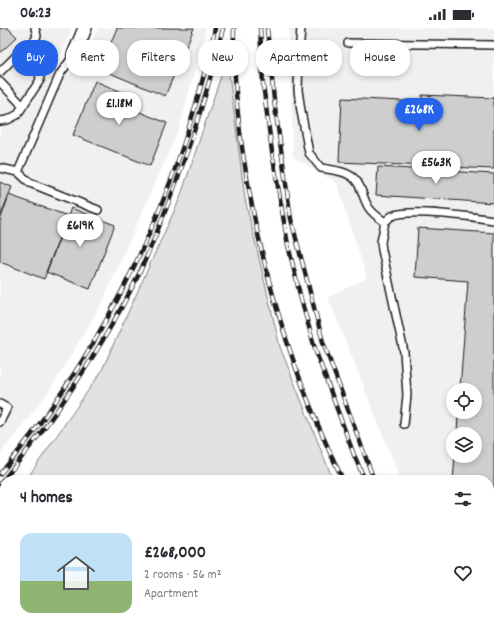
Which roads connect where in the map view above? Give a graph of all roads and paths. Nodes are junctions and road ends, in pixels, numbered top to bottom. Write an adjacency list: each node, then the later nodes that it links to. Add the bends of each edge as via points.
1 (35, 28): 4 (lane)
2 (85, 28): 5 (street)
3 (301, 28): 19 (lane, via 298,90 309,152 321,168 352,176 368,207)
4 (34, 40)
5 (80, 40)
6 (348, 43): 7 (lane)
7 (494, 45)
8 (12, 60): 10 (lane)
9 (66, 66): 16 (lane, via 60,74)
10 (0, 72)
11 (40, 76): 13 (lane, via 40,80)
12 (0, 82): 13 (lane)
13 (23, 106): 14 (lane, via 16,115 7,120)
14 (0, 120)
15 (0, 168): 16 (lane)
16 (18, 172): 17 (lane, via 30,183)
17 (98, 210)
18 (494, 220): 19 (lane, via 406,213 393,216)
19 (385, 222): 22 (lane, via 382,250 404,352 408,395)
20 (0, 404): 21 (lane, via 7,408)
21 (0, 422)
22 (404, 424)

